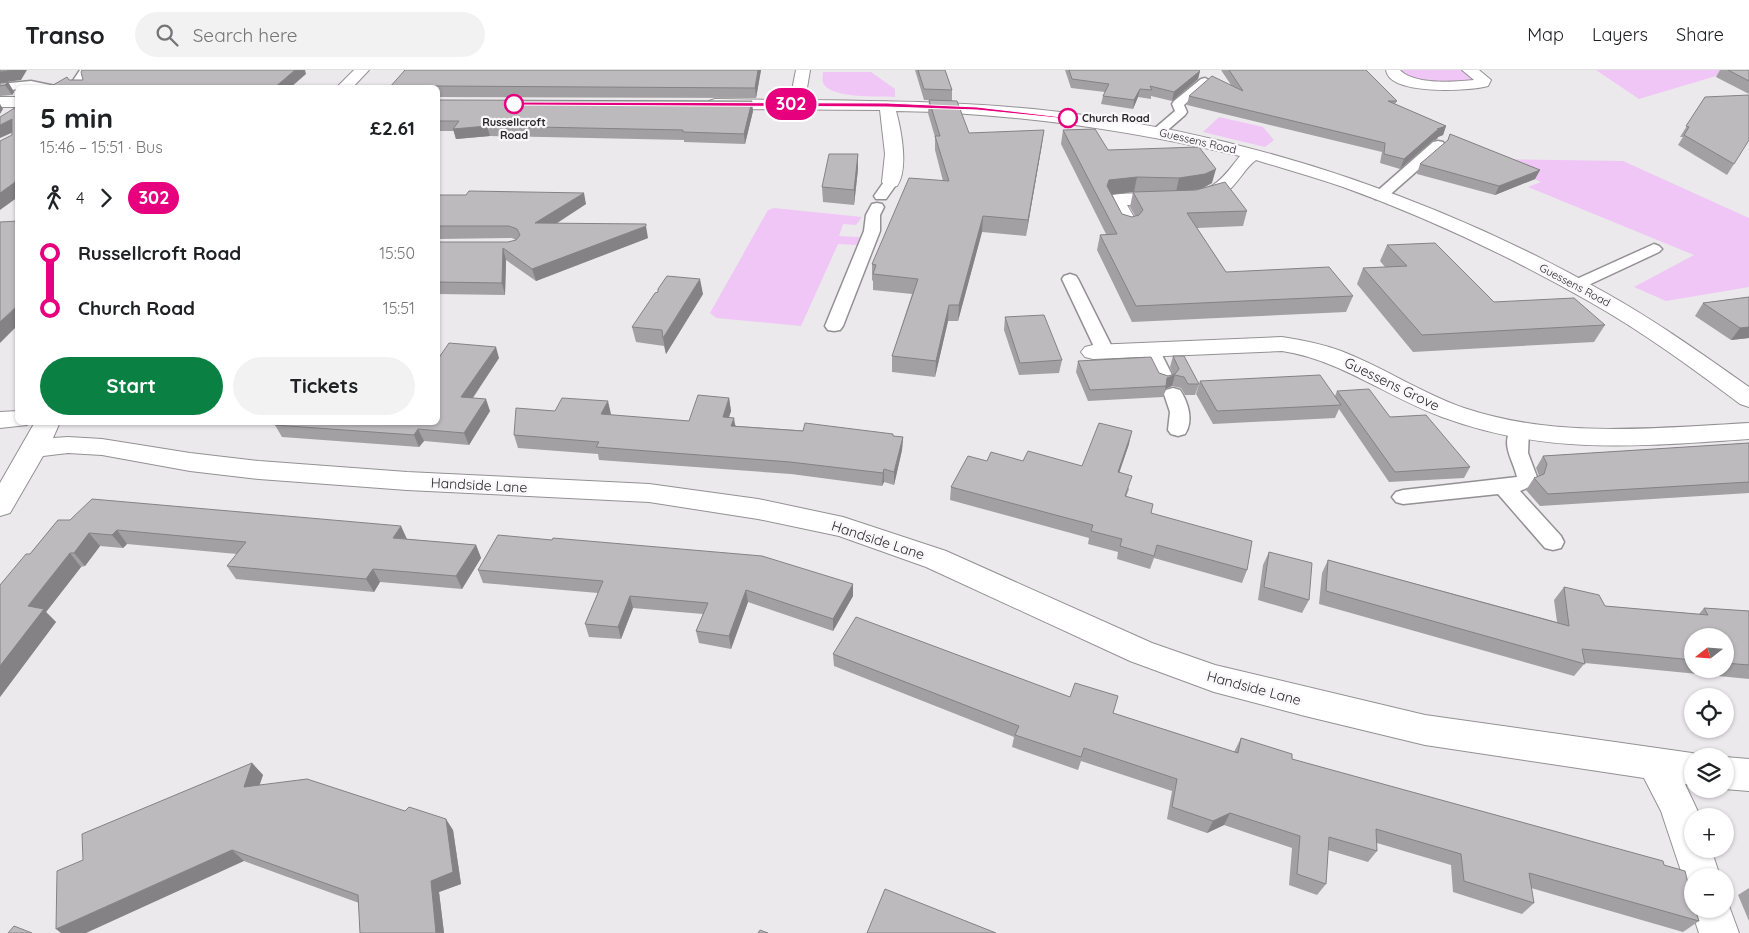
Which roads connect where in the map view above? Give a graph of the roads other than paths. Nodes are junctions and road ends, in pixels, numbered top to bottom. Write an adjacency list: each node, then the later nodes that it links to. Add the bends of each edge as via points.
1 (86, 70): 9 (lane, via 78,82)
2 (362, 70): 10 (street)
3 (803, 70): 16 (street)
4 (1393, 70): 5 (street, via 1402,80 1421,85 1483,83 1484,80)
5 (1469, 70)
6 (1205, 81): 18 (lane, via 1178,104 1181,112)
7 (24, 85): 8 (lane)
8 (37, 85)
9 (80, 85)
10 (346, 85)
11 (15, 86): 12 (lane)
12 (0, 88)
13 (0, 102): 14 (street)
14 (15, 102)
15 (697, 104): 16 (street, Guessens Road)
16 (797, 104): 17 (street, Guessens Road)
17 (887, 105): 18 (street, Guessens Road, via 1039,114); 21 (street, via 895,167)
18 (1158, 132): 20 (street, Guessens Road)
19 (1438, 145): 22 (lane)
20 (1251, 154): 22 (street, Guessens Road); 23 (street, via 1218,189 1209,193 1185,198 1115,200)
21 (883, 195): 27 (lane, via 873,214 872,231)
22 (1380, 196): 26 (street, Guessens Road, via 1462,229)
23 (1128, 224)
24 (1654, 249): 26 (lane)
25 (1070, 278): 29 (lane)
26 (1576, 285): 30 (street, Guessens Road, via 1656,332)
27 (834, 326)
28 (1150, 349): 29 (street, Guessens Grove); 33 (lane, via 1180,412); 34 (street, Guessens Grove, via 1303,346 1358,366 1404,392 1458,415)
29 (1099, 352)
30 (1749, 399)
31 (15, 419): 32 (street)
32 (0, 420)
33 (1178, 430)
34 (1519, 431): 35 (street, Guessens Grove, via 1591,439); 37 (lane, via 1516,447 1528,475 1527,480)
35 (1749, 431)
36 (42, 435): 39 (street); 41 (street, Handside Lane, via 68,445 258,470 649,493 758,509 843,527 936,559 1141,652 1214,678 1425,730)
37 (1503, 486): 38 (lane); 40 (lane)
38 (1403, 497)
39 (0, 506)
40 (1553, 542)
41 (1656, 765): 42 (street, Handside Lane); 45 (street, via 1678,807)
42 (1684, 768)
43 (1734, 773): 44 (street)
44 (1749, 775)
45 (1698, 868)
46 (1714, 918): 47 (street)
47 (1718, 933)

